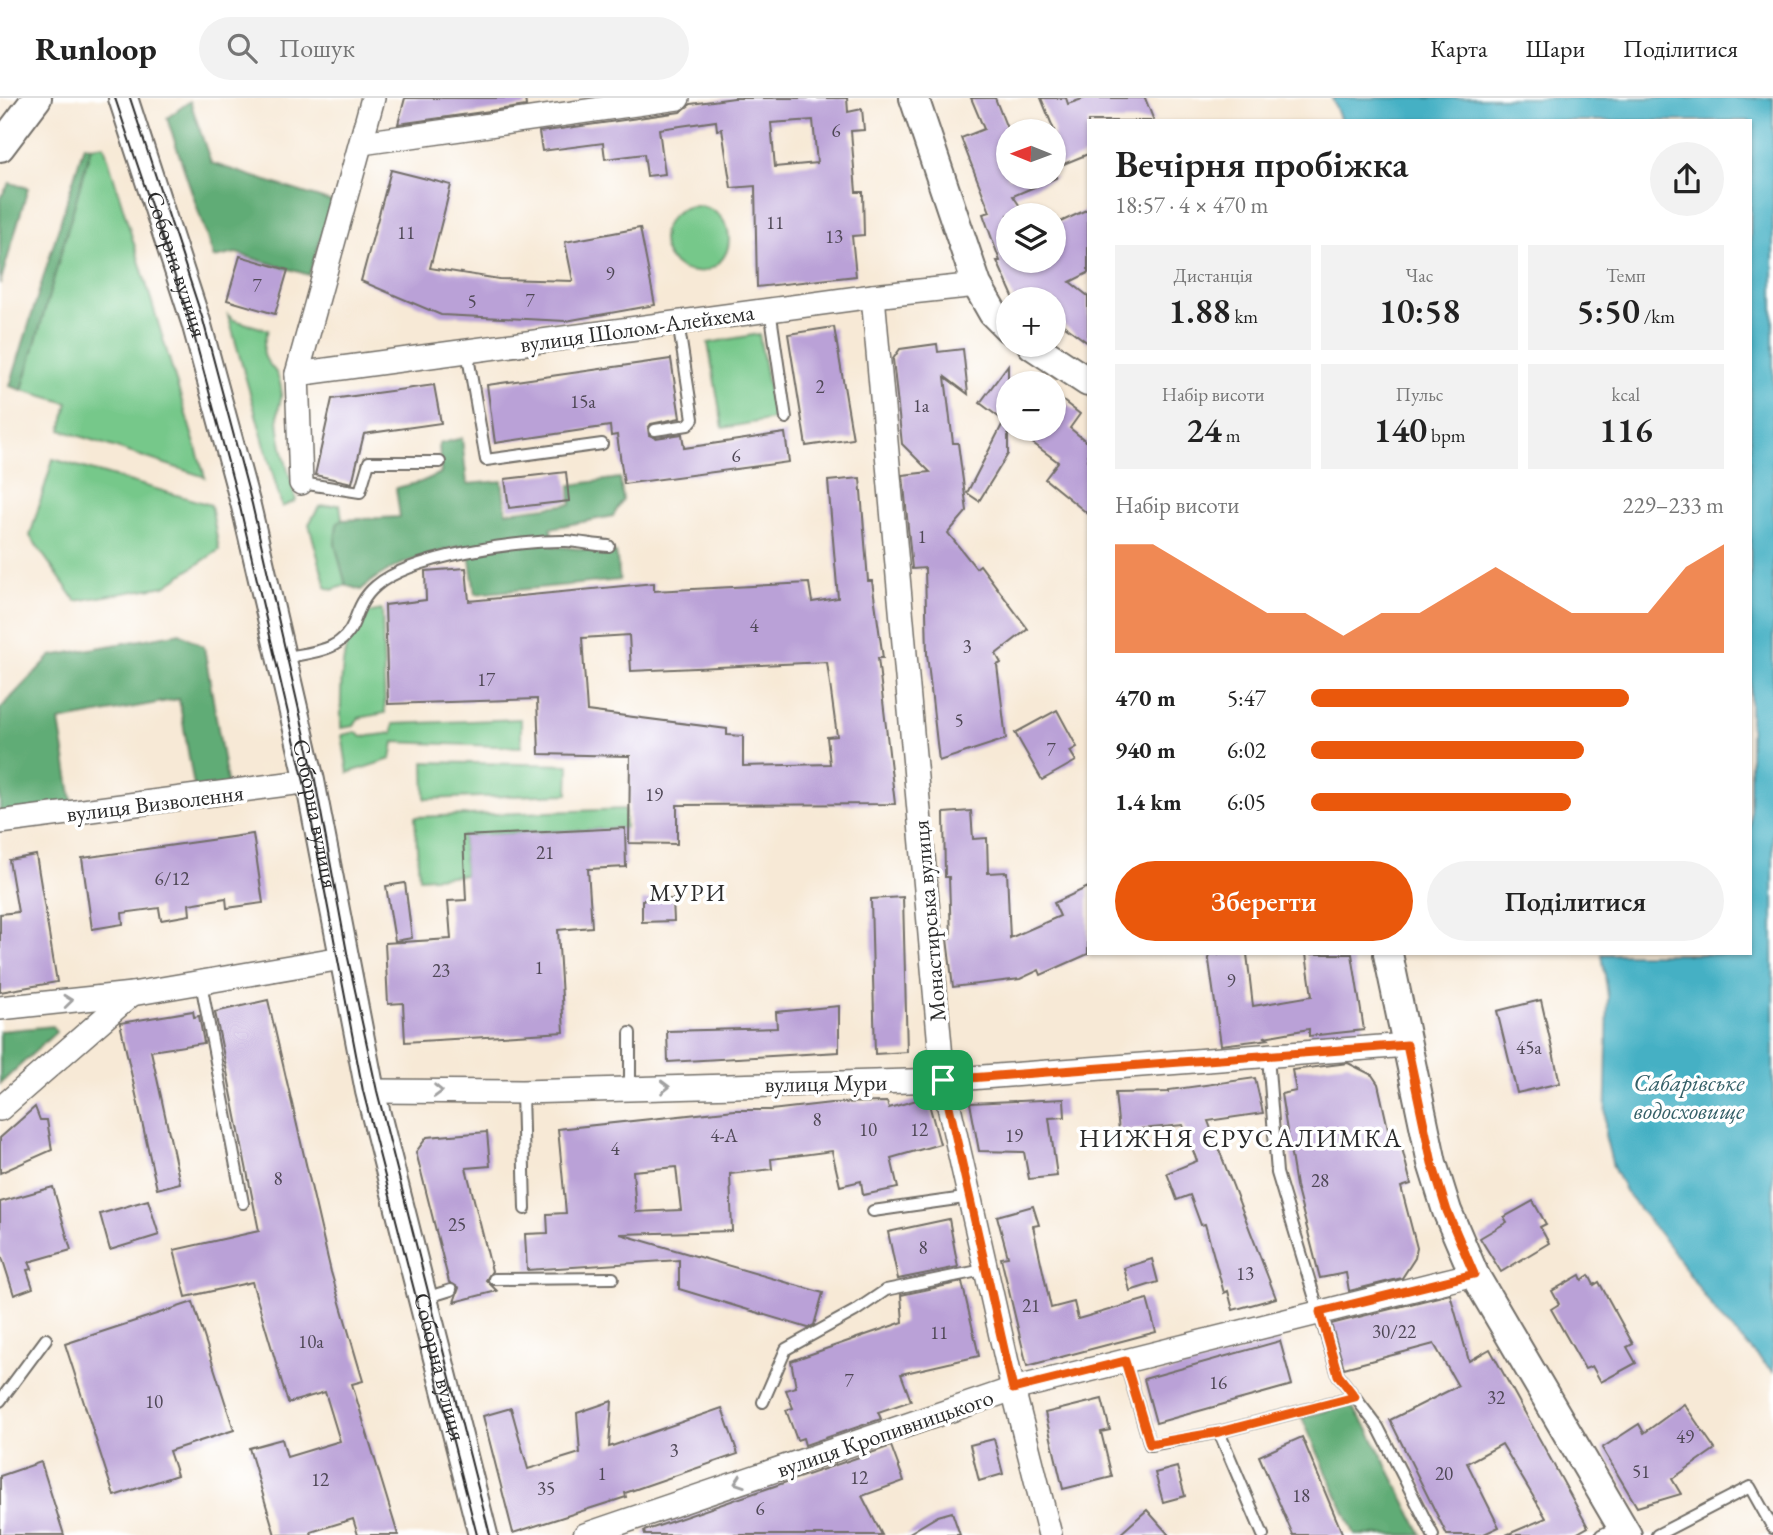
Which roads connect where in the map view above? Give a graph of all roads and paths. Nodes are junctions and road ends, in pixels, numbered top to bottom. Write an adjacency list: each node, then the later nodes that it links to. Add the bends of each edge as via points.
1 (122, 98): 21 (street, Соборна вулиця, via 196,321)
2 (373, 98): 5 (street)
3 (678, 98): 5 (street)
4 (914, 98): 6 (street)
5 (362, 144): 13 (street)
6 (977, 285): 7 (street, вулиця Шолом-Алейхема); 9 (street)
7 (873, 296): 8 (street, вулиця Шолом-Алейхема); 32 (street, Монастирська вулиця)
8 (770, 309): 10 (street, вулиця Шолом-Алейхема); 15 (lane)
9 (996, 316)
10 (678, 322): 11 (street, вулиця Шолом-Алейхема); 16 (lane, via 693,419 688,425)
11 (467, 351): 13 (street, вулиця Шолом-Алейхема); 17 (lane, via 486,460)
12 (1050, 357): 14 (street)
13 (298, 374): 19 (street)
14 (1087, 382)
15 (786, 418)
16 (655, 429)
17 (602, 444)
18 (440, 462): 19 (lane, via 369,462 360,492)
19 (301, 483)
20 (609, 546): 21 (lane, via 565,541 482,548 409,568 376,585 338,643)
21 (282, 657): 22 (street, Соборна вулиця)
22 (310, 781): 23 (street, вулиця Визволення); 25 (street, Соборна вулиця)
23 (0, 822)
24 (1388, 955): 30 (street)
25 (342, 958): 26 (street); 34 (street, Соборна вулиця)
26 (201, 983): 27 (street); 38 (lane)
27 (132, 994): 28 (street, one-way to 27); 36 (street)
28 (0, 1007)
29 (629, 1033): 33 (lane)
30 (1407, 1045): 31 (street, вулиця Мури); 42 (street, via 1432,1163)
31 (1268, 1056): 32 (street, вулиця Мури); 47 (lane, via 1277,1173)
32 (943, 1080): 33 (street, вулиця Мури, one-way to 32); 37 (street, Монастирська вулиця)
33 (630, 1088): 35 (street, вулиця Мури)
34 (369, 1091): 35 (street, вулиця Мури, one-way to 35); 46 (street, Соборна вулиця)
35 (522, 1092): 39 (lane)
36 (0, 1109)
37 (971, 1197): 40 (lane); 41 (street, Монастирська вулиця)
38 (243, 1203)
39 (524, 1209)
40 (873, 1211)
41 (988, 1269): 50 (street, Монастирська вулиця); 53 (lane, via 886,1290 786,1349)
42 (1474, 1274): 47 (street, вулиця Кропивницького); 56 (street)
43 (613, 1278): 44 (lane)
44 (494, 1279)
45 (451, 1290): 46 (lane)
46 (423, 1298): 57 (street, Соборна вулиця)
47 (1320, 1312): 49 (street, вулиця Кропивницького); 51 (lane, via 1338,1375)
48 (46, 1339): 52 (lane)
49 (1125, 1361): 50 (street, вулиця Кропивницького); 54 (lane, via 1150,1444)
50 (1013, 1389): 58 (street, вулиця Кропивницького, one-way to 58); 59 (street, Монастирська вулиця)
51 (1355, 1397): 54 (lane); 61 (lane, via 1378,1427)
52 (0, 1401)
53 (763, 1402)
54 (1219, 1432): 60 (lane)
55 (1773, 1528): 62 (lane, via 1750,1487)
56 (1617, 1531)
57 (483, 1535)
58 (585, 1535)
59 (1049, 1535)
60 (1262, 1535)
61 (1433, 1535)
62 (1657, 1535)

